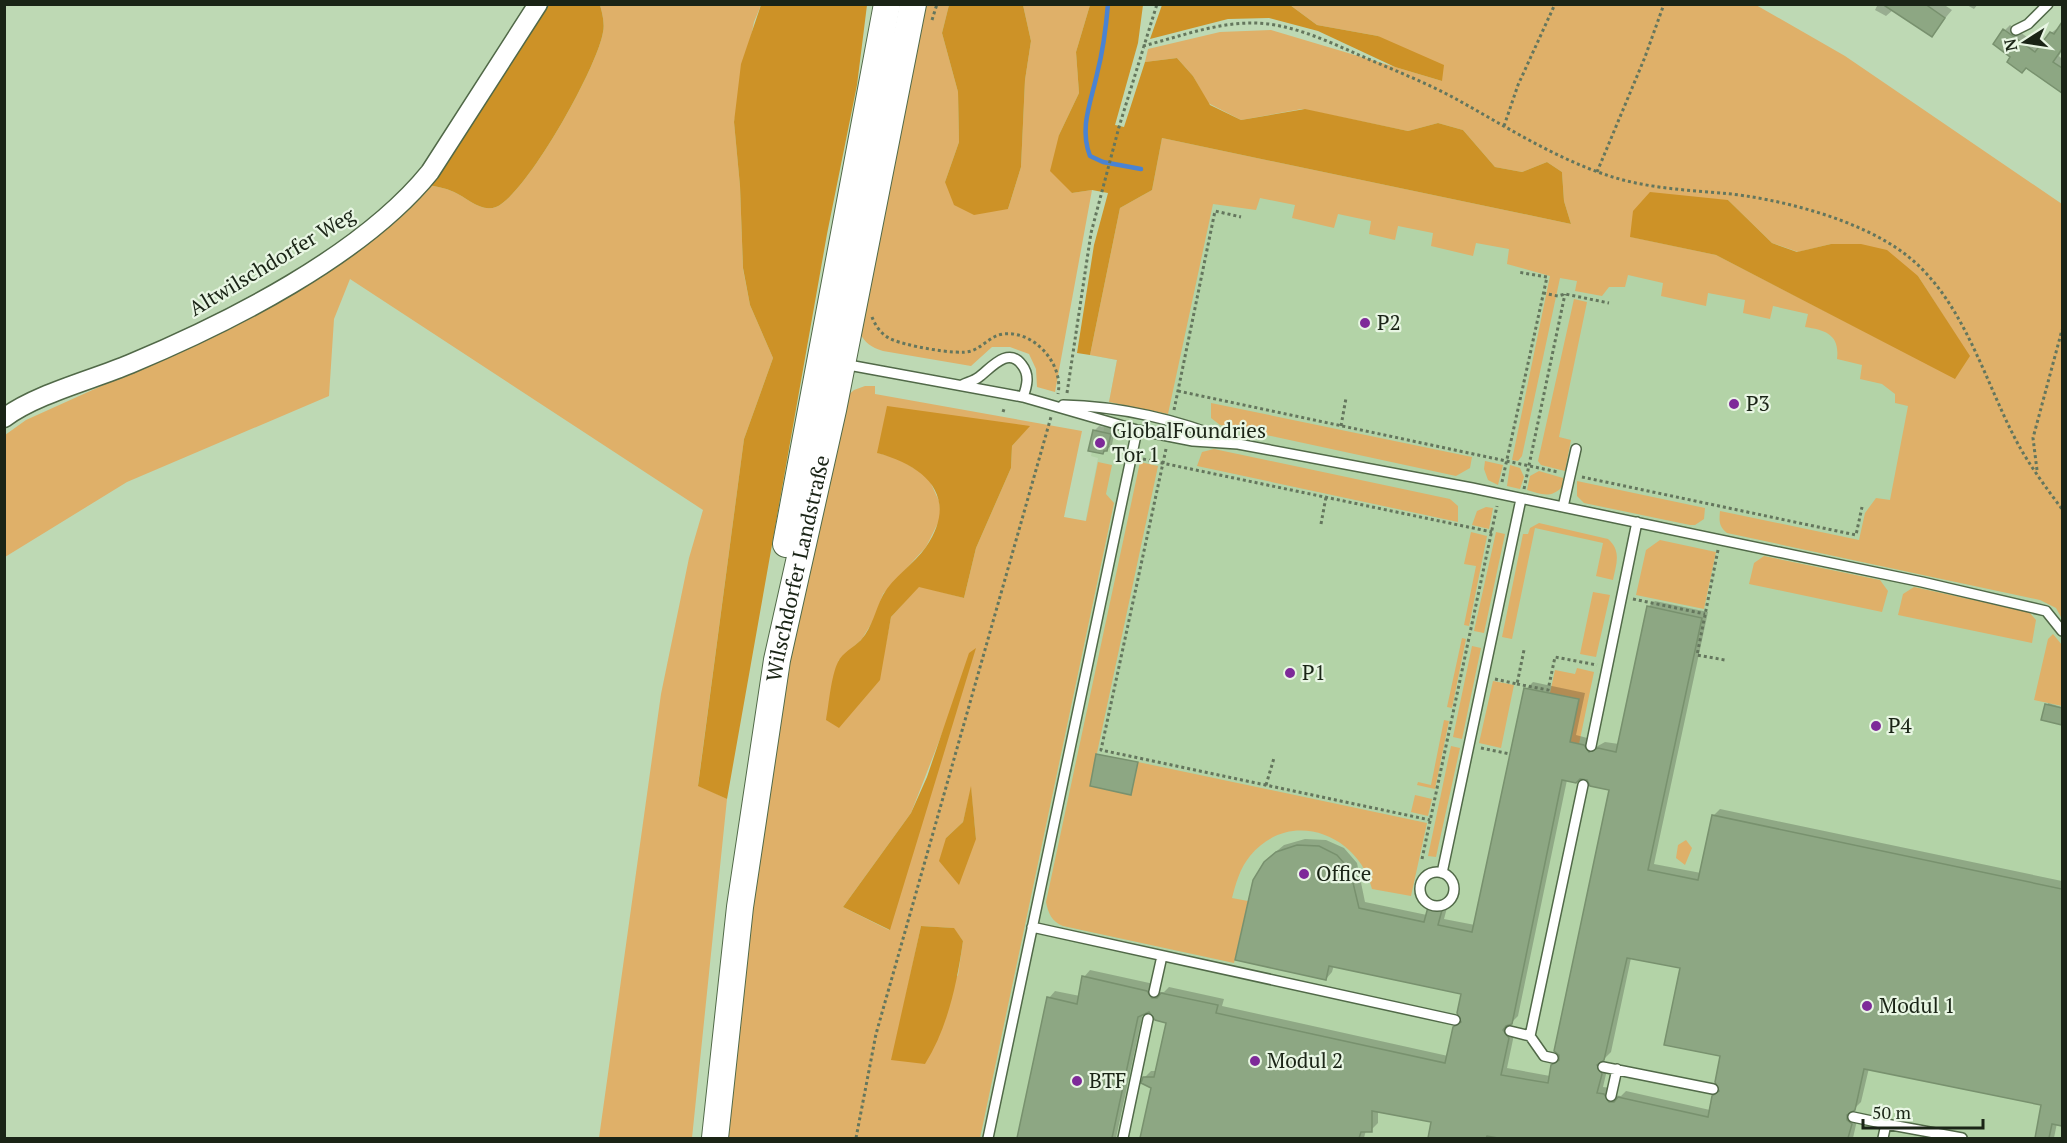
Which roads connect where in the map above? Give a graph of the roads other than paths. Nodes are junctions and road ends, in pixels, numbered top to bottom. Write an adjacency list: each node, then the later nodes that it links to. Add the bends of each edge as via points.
1 (538, 4): 10 (street, Altwilschdorfer Weg, via 430,172 409,198 377,226 222,323)
2 (887, 4): 6 (main road, Wilschdorfer Landstraße)
3 (913, 4): 6 (main road, Wilschdorfer Landstraße)
4 (2048, 4): 5 (lane)
5 (2016, 30)
6 (830, 361): 7 (lane); 35 (main road, Wilschdorfer Landstraße, via 759,683 718,966); 36 (main road, Wilschdorfer Landstraße, via 771,693 740,907)
7 (961, 385): 8 (lane); 8 (lane, via 977,379 992,364 1014,358 1027,373)
8 (1023, 397): 9 (lane)
9 (1055, 404): 11 (lane); 12 (lane, via 1092,405 1196,427)
10 (4, 418)
11 (1137, 430): 12 (lane); 21 (lane)
12 (1238, 444): 14 (lane)
13 (1575, 449): 15 (lane)
14 (1521, 499): 15 (lane); 20 (lane)
15 (1563, 507): 16 (lane)
16 (1637, 522): 17 (lane, via 2046,611); 18 (lane)
17 (2062, 631)
18 (1591, 746)
19 (1582, 784): 27 (lane)
20 (1442, 873)
21 (1032, 927): 22 (lane); 37 (lane)
22 (1162, 956): 23 (lane); 25 (lane)
23 (1154, 992)
24 (1148, 1019): 38 (lane)
25 (1455, 1020)
26 (1510, 1031): 27 (lane)
27 (1530, 1036): 28 (lane, via 1544,1056)
28 (1553, 1058)
29 (1603, 1067): 30 (lane)
30 (1617, 1069): 31 (lane); 32 (lane)
31 (1713, 1089)
32 (1611, 1096)
33 (1853, 1117): 34 (lane)
34 (1886, 1124): 39 (lane); 40 (lane)
35 (701, 1138)
36 (715, 1138)
37 (988, 1138)
38 (1123, 1138)
39 (1883, 1138)
40 (1962, 1138)

